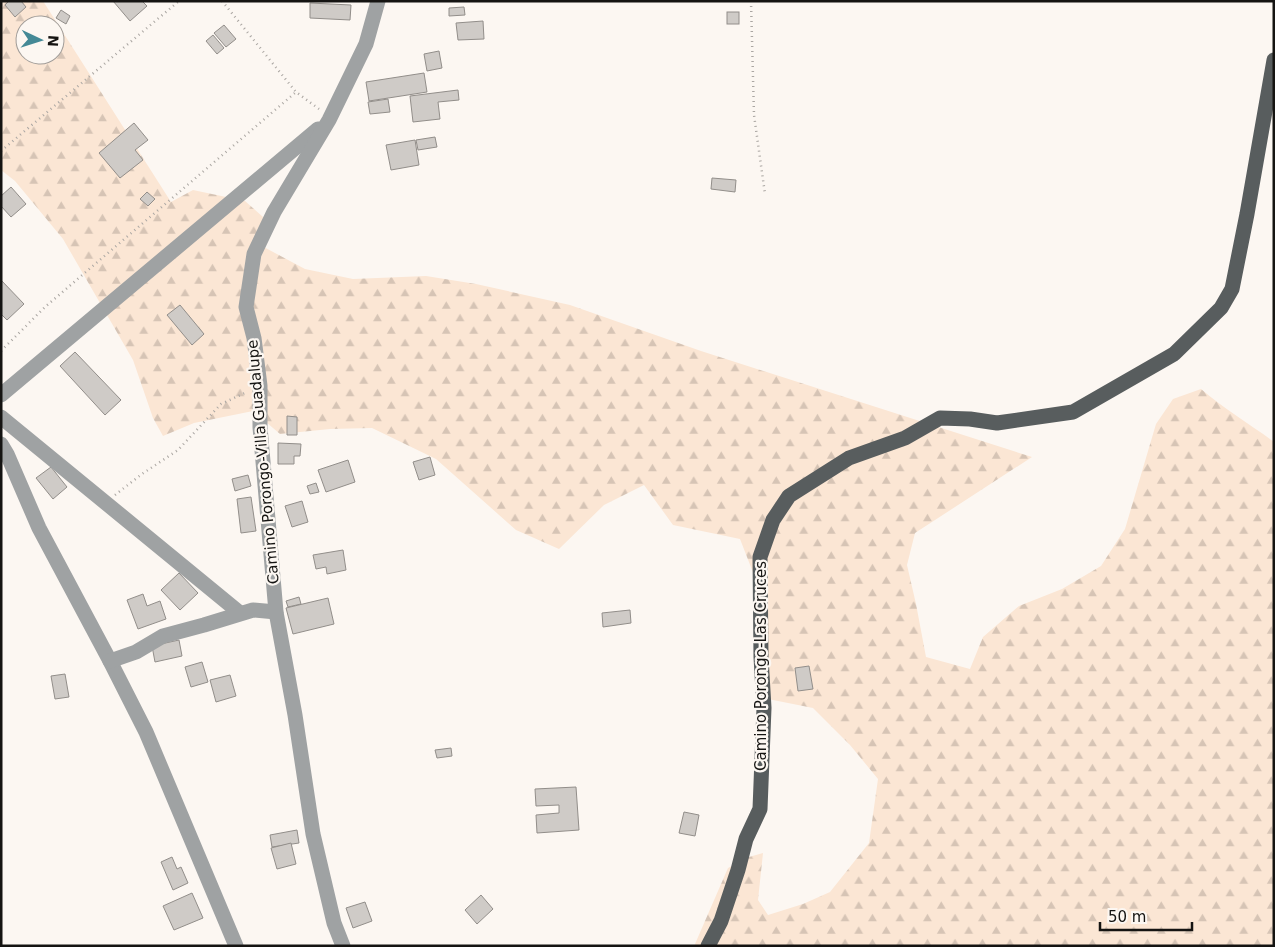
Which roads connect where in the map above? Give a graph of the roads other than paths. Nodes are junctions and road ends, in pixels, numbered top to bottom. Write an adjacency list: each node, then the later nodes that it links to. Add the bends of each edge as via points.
1 (378, 1): 3 (street, Camino Porongo-Villa Guadalupe, via 366,44)
2 (1274, 60): 12 (main road, Camino Porongo-Las Cruces, via 1232,289 1221,308 1174,354 1073,412 997,423 940,418 905,438 849,458 789,496 773,520 760,557 764,708 760,809 746,839 721,921)
3 (329, 120): 4 (street); 7 (street, Camino Porongo-Villa Guadalupe, via 290,182 254,254 246,307 260,386 260,427)
4 (1, 395)
5 (1, 417): 8 (street)
6 (1, 444): 9 (street, via 38,528)
7 (276, 612): 8 (street, via 253,610); 11 (street, Camino Porongo-Villa Guadalupe, via 313,834 334,923)
8 (240, 613): 9 (street, via 163,636 136,652)
9 (110, 660): 10 (street, via 146,732)
10 (236, 946)
11 (343, 946)
12 (708, 946)

